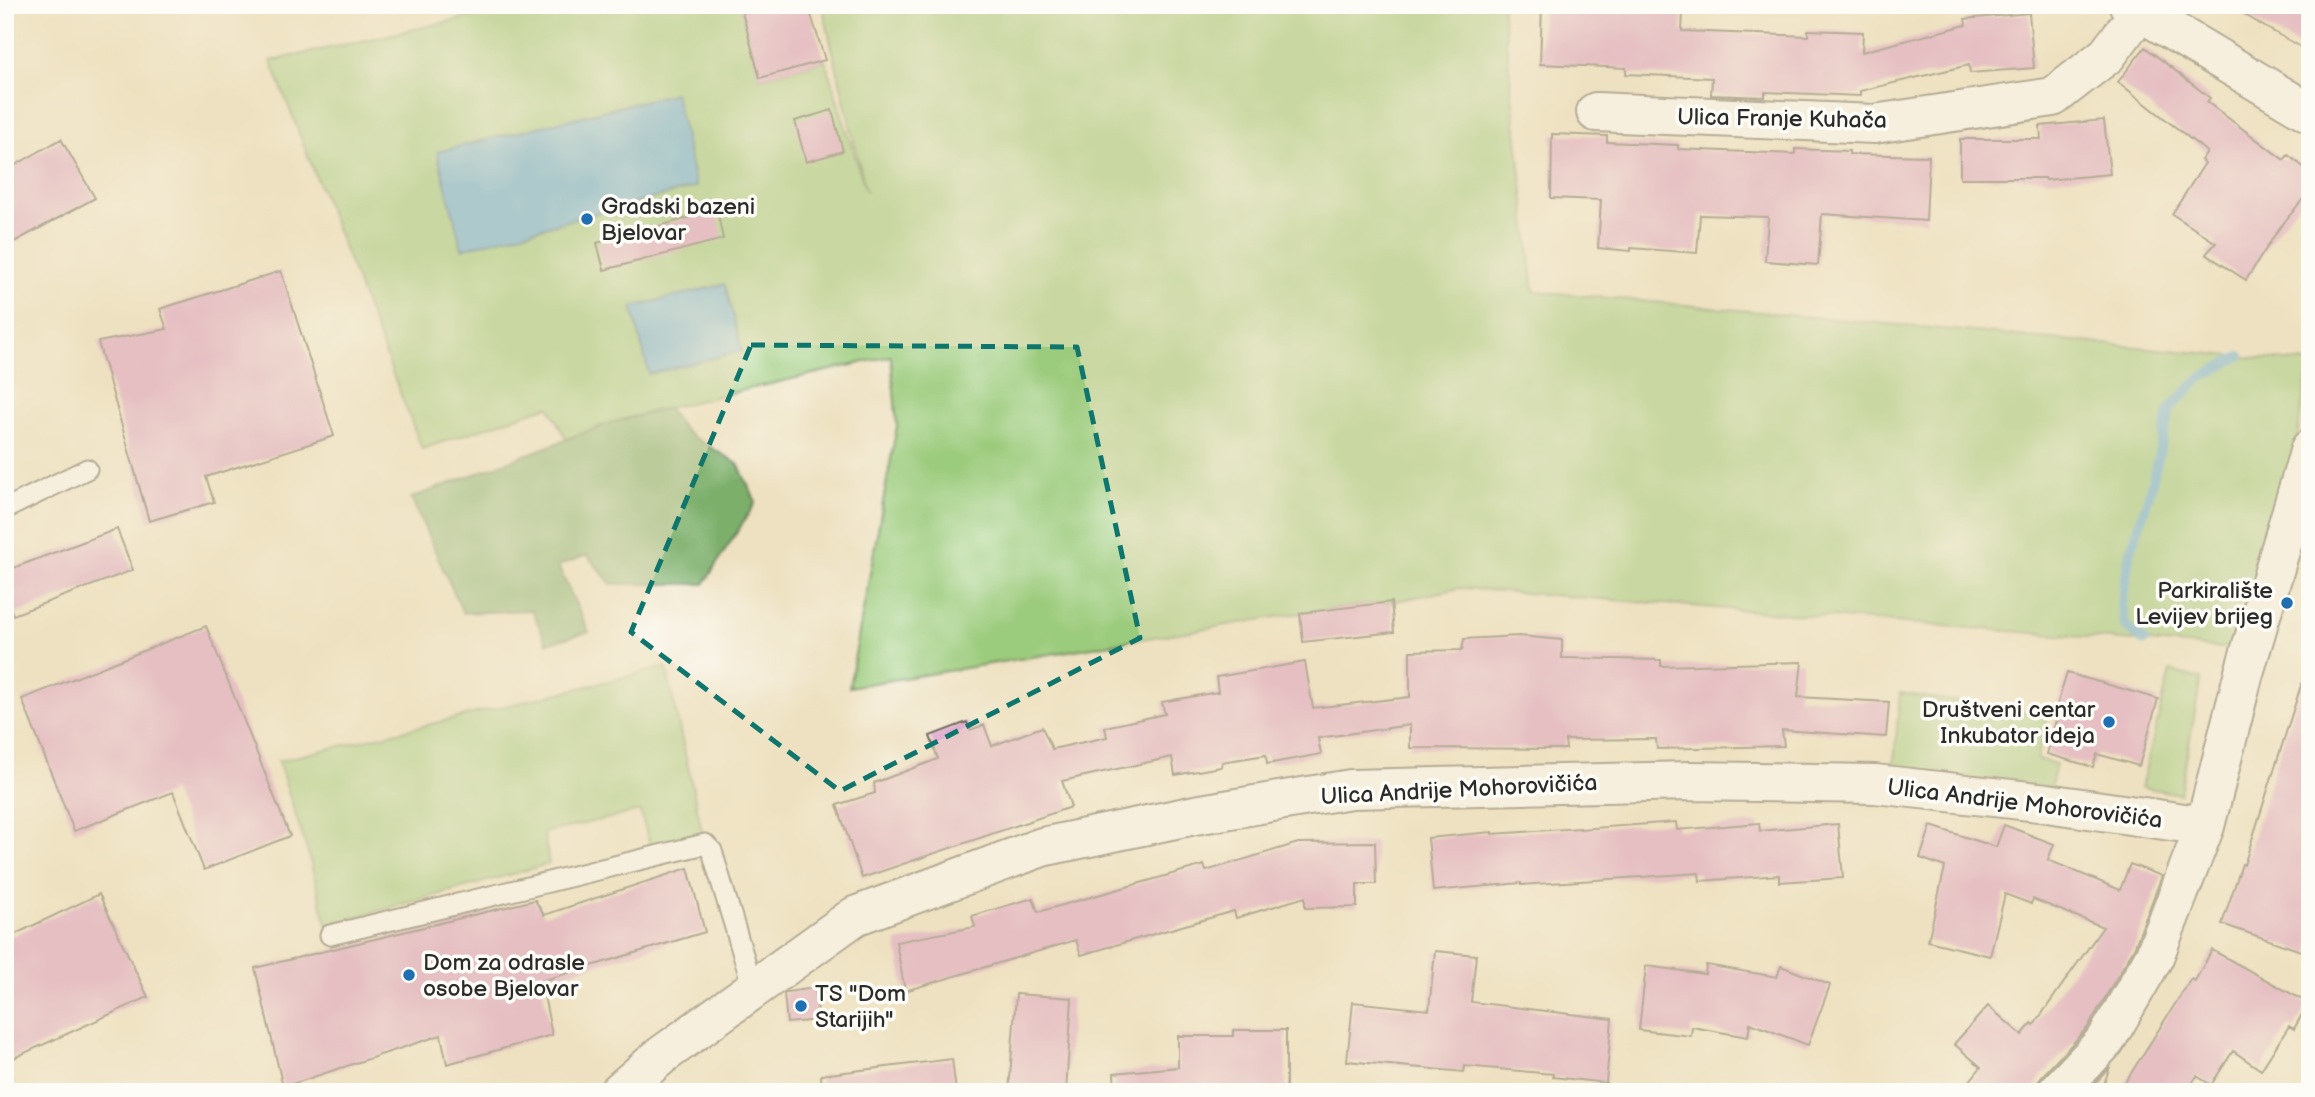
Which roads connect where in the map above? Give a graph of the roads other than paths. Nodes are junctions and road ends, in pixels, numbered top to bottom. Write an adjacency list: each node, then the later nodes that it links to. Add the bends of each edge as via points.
1 (2134, 8): 2 (street, Ulica Franje Kuhača, via 2107,55 2053,97 1874,124); 3 (street)
2 (1596, 111)
3 (2310, 114)
4 (2310, 449): 7 (street, via 2246,664)
5 (87, 469): 6 (lane)
6 (5, 509)
7 (2205, 827): 9 (street, Ulica Andrije Mohorovičića, via 1875,784 1691,781 1351,789 1042,846 855,916); 11 (street, via 2154,957 2106,1040)
8 (330, 934): 9 (lane, via 705,844 712,851)
9 (753, 988): 10 (street, Ulica Andrije Mohorovičića)
10 (619, 1092)
11 (2057, 1092)

